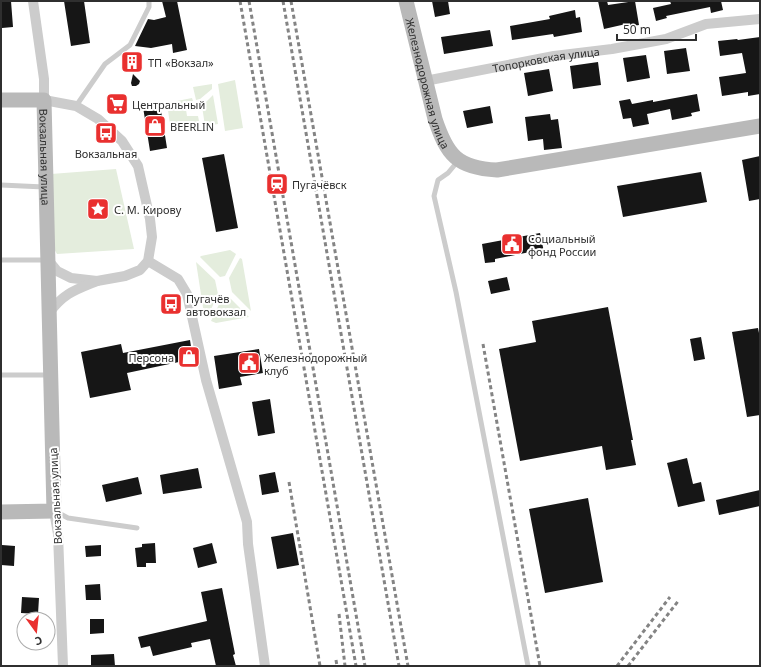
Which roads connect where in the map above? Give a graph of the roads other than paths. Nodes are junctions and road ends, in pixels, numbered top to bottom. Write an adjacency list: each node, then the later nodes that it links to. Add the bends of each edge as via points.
1 (33, 1): 7 (street, Вокзальная улица, via 44,79)
2 (149, 1): 8 (lane, via 149,7 130,45 105,64)
3 (406, 1): 5 (street, Железнодорожная улица)
4 (760, 19): 5 (street, Топорковская улица, via 706,24 666,39 554,56)
5 (425, 81): 10 (street, Железнодорожная улица, via 441,136)
6 (1, 100): 7 (street)
7 (44, 100): 8 (street); 12 (street, Вокзальная улица)
8 (76, 106): 15 (street, via 98,119 122,141 138,166 152,237)
9 (760, 126): 10 (street, via 497,170 480,169)
10 (458, 160): 25 (lane, via 448,173 438,180 434,196 456,292)
11 (1, 185): 12 (lane)
12 (46, 187): 14 (street, Вокзальная улица)
13 (1, 260): 14 (lane)
14 (48, 260): 16 (street, via 58,271 71,278); 17 (street, Вокзальная улица)
15 (148, 261): 16 (street, via 140,270 125,276); 24 (street, via 178,279 187,294 206,380 247,522)
16 (97, 281): 17 (street, via 72,291 59,301)
17 (50, 319): 19 (street, Вокзальная улица)
18 (1, 375): 19 (lane)
19 (50, 375): 20 (street, Вокзальная улица)
20 (54, 511): 21 (street); 22 (lane, via 68,518); 23 (street, Вокзальная улица, via 58,534)
21 (1, 512)
22 (137, 528)
23 (63, 666)
24 (265, 666)
25 (528, 666)

